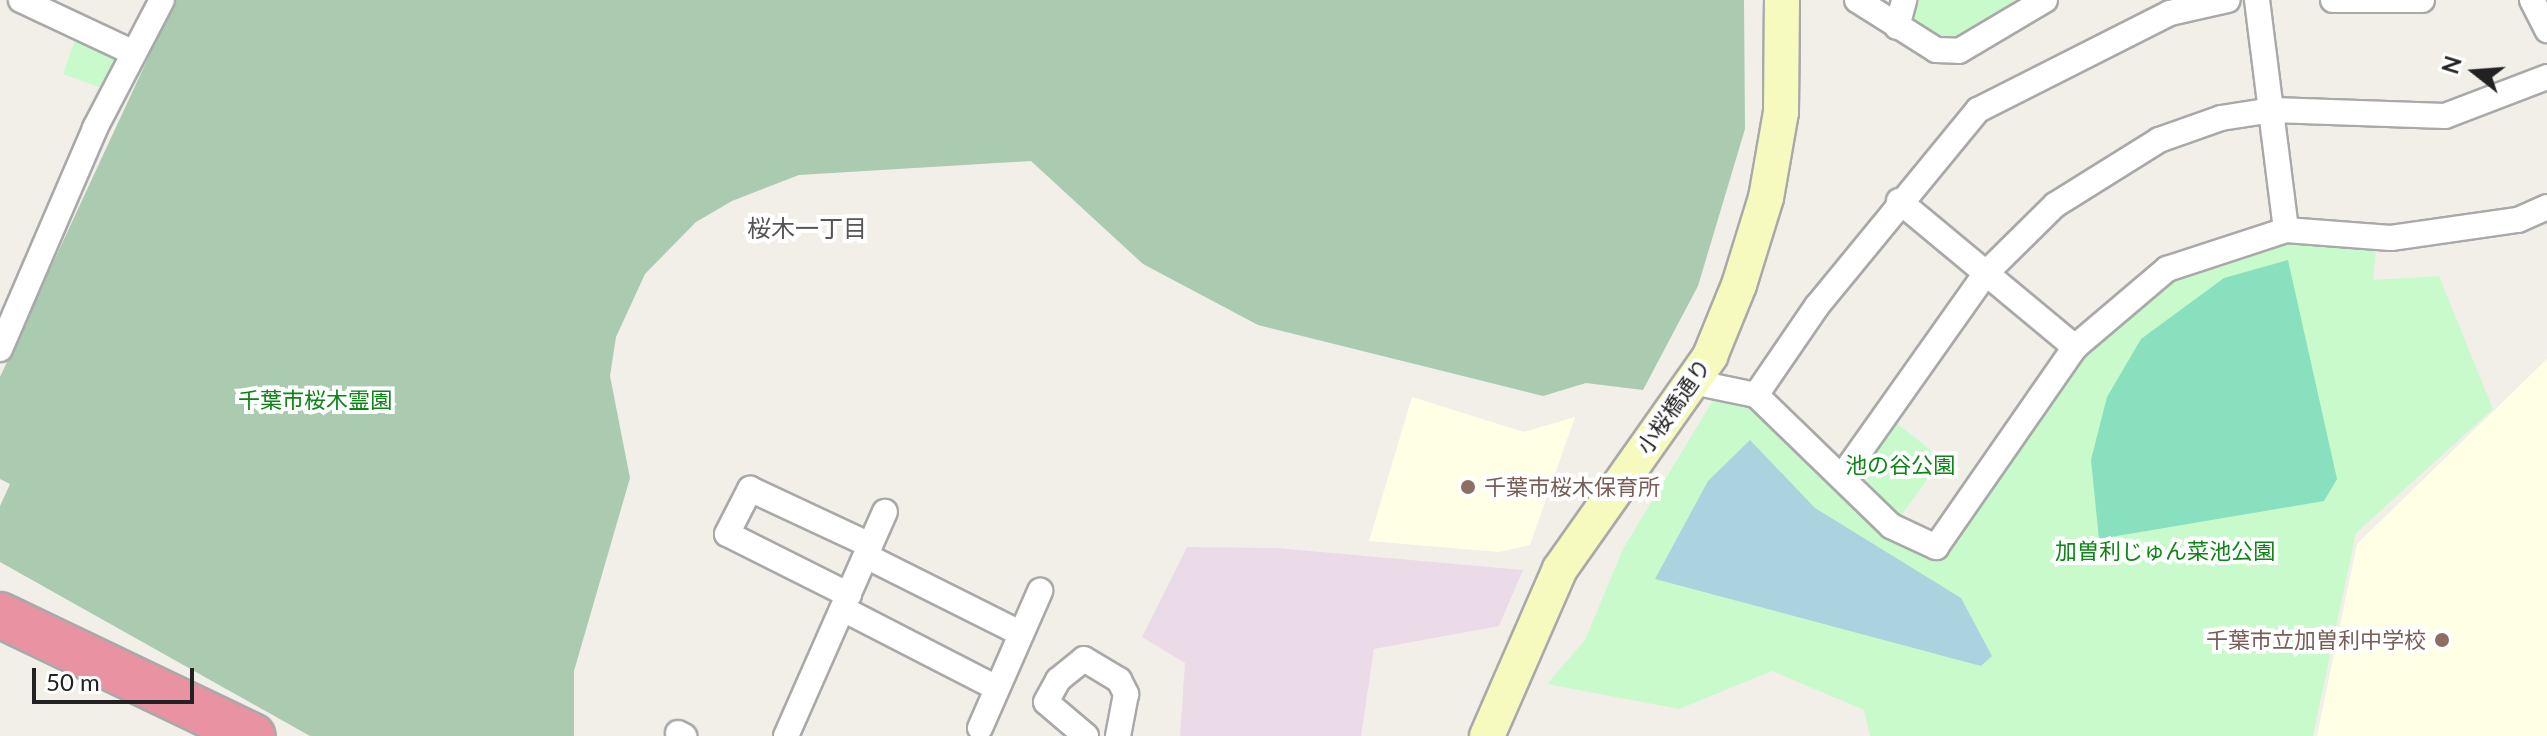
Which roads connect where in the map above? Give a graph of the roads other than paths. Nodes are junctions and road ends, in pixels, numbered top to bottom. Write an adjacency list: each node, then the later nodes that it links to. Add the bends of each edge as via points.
1 (21, 0): 15 (street)
2 (162, 0): 15 (street)
3 (1782, 0): 24 (street, 小桜橋通り, via 1781,112 1766,198 1739,285)
4 (1857, 0): 13 (street)
5 (1904, 0): 13 (street)
6 (2045, 0): 12 (street)
7 (2228, 0): 18 (street, via 2170,13 1978,110)
8 (2257, 0): 17 (street)
9 (2333, 0): 10 (street)
10 (2422, 0)
11 (2532, 0): 14 (street)
12 (2020, 8): 13 (street, via 1959,51 1936,50)
13 (1897, 27)
14 (2547, 30)
15 (132, 52): 23 (street)
16 (2547, 77): 17 (street, via 2445,116)
17 (2273, 110): 20 (street); 21 (street, via 2221,118 2159,140 2055,205)
18 (1899, 201): 21 (street); 25 (street)
19 (2547, 207): 20 (street, via 2518,220 2391,238)
20 (2286, 230): 22 (street, via 2167,269)
21 (1986, 273): 22 (street); 26 (street)
22 (2075, 347): 26 (street, via 1936,547 1891,526)
23 (0, 349)
24 (1693, 382): 25 (street); 40 (street, 小桜橋通り, via 1560,569)
25 (1756, 395): 26 (street)
26 (1843, 475)
27 (885, 512): 28 (street)
28 (868, 551): 30 (street); 30 (street, via 750,489 727,534); 32 (street)
29 (1040, 591): 32 (street)
30 (846, 602): 33 (street); 37 (street)
31 (0, 615): 34 (highway)
32 (1020, 633): 33 (street)
33 (997, 688): 35 (street)
34 (196, 724): 36 (highway)
35 (980, 728)
36 (252, 736)
37 (786, 736)
38 (1086, 736): 39 (street, via 1046,702 1058,680 1084,659 1119,680 1126,694)
39 (1118, 736)
40 (1487, 736)

